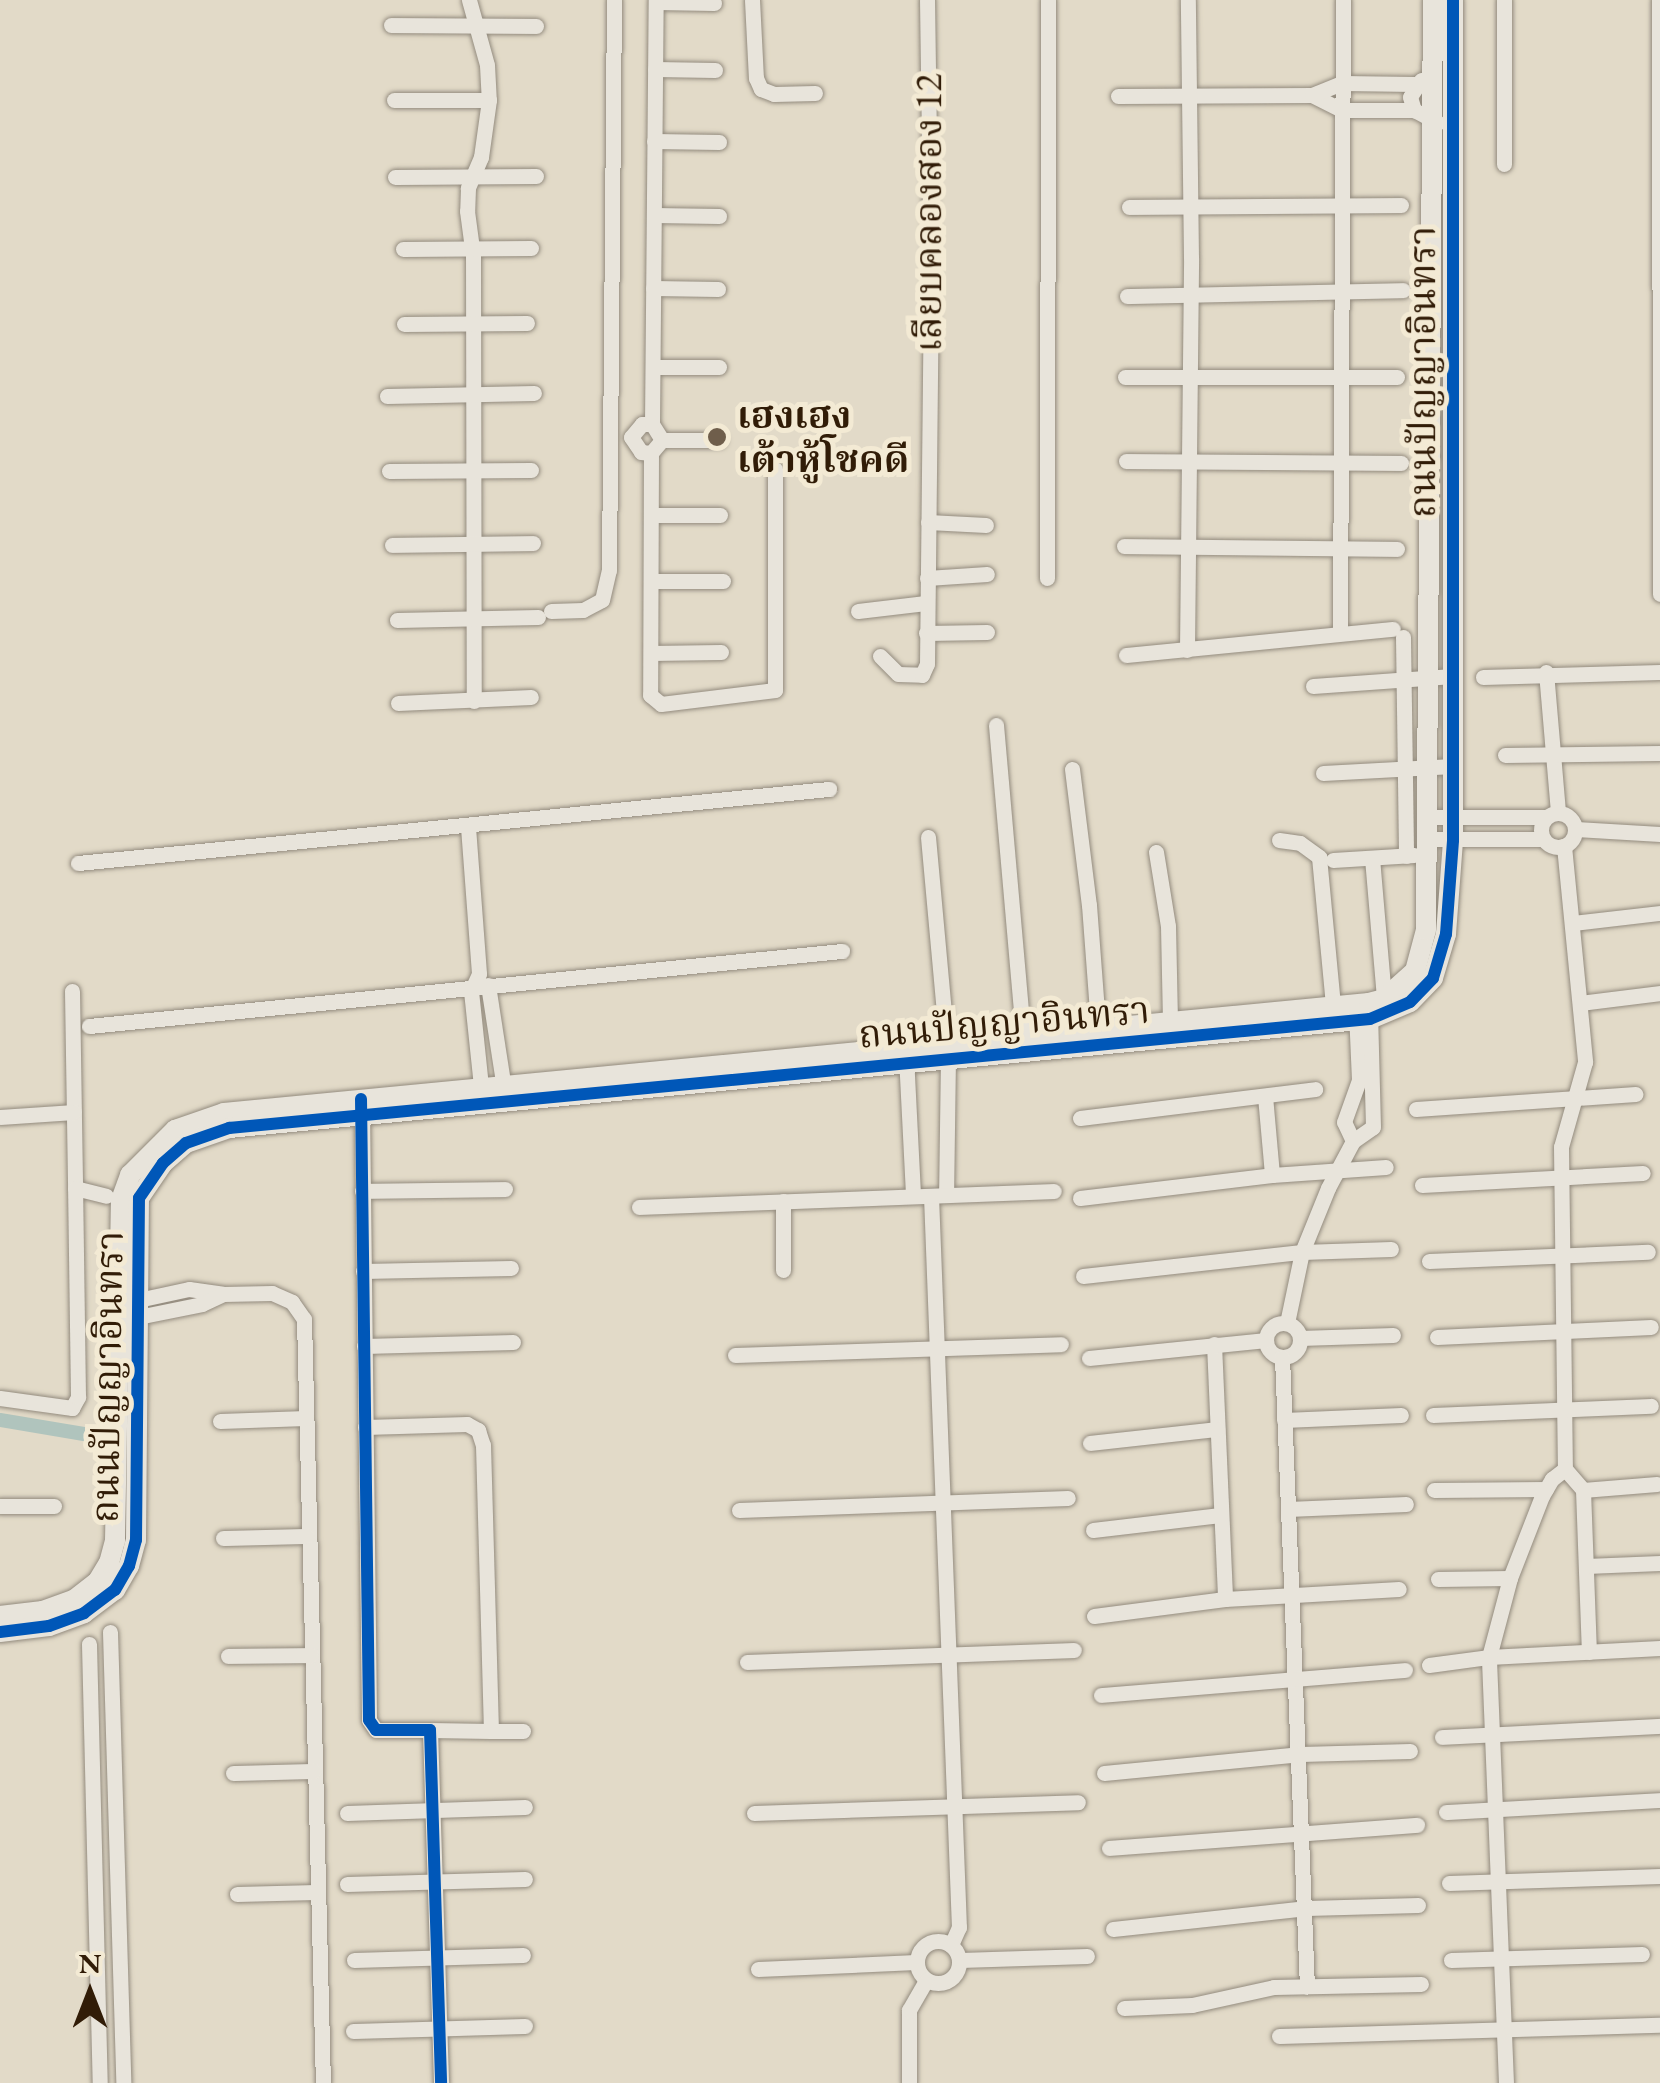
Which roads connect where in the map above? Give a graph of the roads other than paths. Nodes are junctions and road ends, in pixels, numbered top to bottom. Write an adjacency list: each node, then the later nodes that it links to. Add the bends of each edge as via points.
1 (469, 0): 15 (street)
2 (614, 0): 94 (street, via 606,590 594,606)
3 (752, 0): 22 (street, via 761,89)
4 (927, 0): 77 (street, เลียบคลองสอง 12)
5 (1048, 0): 88 (street)
6 (1188, 0): 25 (street)
7 (1342, 0): 20 (street)
8 (1433, 0): 19 (street, ถนนปัญญาอินทรา)
9 (1452, 0): 19 (street, ถนนปัญญาอินทรา)
10 (1504, 0): 33 (street)
11 (1659, 0): 91 (street)
12 (656, 1): 13 (street); 17 (street)
13 (714, 3)
14 (391, 25): 15 (street)
15 (476, 26): 16 (street); 27 (street)
16 (536, 26)
17 (655, 69): 18 (street); 31 (street)
18 (715, 70)
19 (1442, 71): 21 (street); 30 (street, ถนนปัญญาอินทรา)
20 (1342, 83): 21 (street); 23 (street); 28 (street)
21 (1415, 84): 29 (street)
22 (814, 94)
23 (1312, 95): 25 (street); 28 (street)
24 (1118, 96): 25 (street)
25 (1189, 97): 39 (street)
26 (394, 100): 27 (street)
27 (489, 100): 34 (street)
28 (1342, 110): 29 (street); 37 (street)
29 (1414, 110): 30 (street)
30 (1442, 123): 106 (street, ถนนปัญญาอินทรา); 107 (street, ถนนปัญญาอินทรา)
31 (654, 141): 32 (street); 41 (street)
32 (719, 142)
33 (1504, 164)
34 (472, 176): 35 (street); 36 (street); 43 (street)
35 (536, 176)
36 (395, 177)
37 (1343, 205): 38 (street); 39 (street); 48 (street)
38 (1401, 205)
39 (1190, 206): 40 (street); 51 (street)
40 (1129, 207)
41 (654, 215): 42 (street); 46 (street)
42 (719, 216)
43 (471, 247): 44 (street); 45 (street); 54 (street)
44 (531, 248)
45 (403, 249)
46 (653, 288): 47 (street); 55 (street)
47 (718, 289)
48 (1344, 289): 49 (street); 51 (street); 58 (street)
49 (1403, 290)
50 (1126, 296): 51 (street)
51 (1190, 296): 57 (street)
52 (528, 323): 54 (street)
53 (404, 324): 54 (street)
54 (473, 324): 62 (street)
55 (653, 367): 56 (street); 64 (street)
56 (719, 367)
57 (1188, 376): 58 (street); 59 (street); 68 (street)
58 (1343, 376): 60 (street); 69 (street)
59 (1126, 378)
60 (1397, 378)
61 (534, 393): 62 (street)
62 (473, 394): 63 (street); 74 (street)
63 (387, 396)
64 (652, 424): 66 (street); 66 (street, via 635,429 632,438 634,446)
65 (719, 440): 66 (street)
66 (656, 446): 75 (street)
67 (1126, 461): 68 (street)
68 (1188, 462): 69 (street); 83 (street)
69 (1341, 463): 70 (street); 84 (street)
70 (1401, 463)
71 (776, 469): 101 (street, via 776,690 661,704 650,696)
72 (531, 470): 74 (street)
73 (389, 471): 74 (street)
74 (474, 471): 80 (street)
75 (652, 515): 76 (street); 89 (street)
76 (720, 515)
77 (928, 522): 78 (street); 87 (street, เลียบคลองสอง 12)
78 (986, 525)
79 (392, 544): 80 (street)
80 (474, 544): 81 (street); 94 (street)
81 (533, 544)
82 (1124, 546): 83 (street)
83 (1187, 546): 84 (street); 99 (street)
84 (1340, 547): 85 (street); 98 (street)
85 (1397, 549)
86 (987, 574): 87 (street)
87 (927, 578): 92 (street, เลียบคลองสอง 12)
88 (1046, 578)
89 (651, 581): 90 (street); 101 (street)
90 (723, 581)
91 (1660, 594)
92 (926, 603): 93 (street); 97 (street, เลียบคลองสอง 12)
93 (858, 611)
94 (475, 618): 95 (street); 112 (street)
95 (396, 620)
96 (987, 632): 97 (street)
97 (926, 633): 102 (street, เลียบคลองสอง 12, via 928,664 922,674 891,671)
98 (1340, 633): 99 (street); 109 (street, via 1398,633)
99 (1187, 650): 103 (street)
100 (720, 652): 101 (street)
101 (650, 653)
102 (880, 656)
103 (1126, 656)
104 (1546, 672): 105 (street); 108 (street); 115 (street)
105 (1660, 672)
106 (1427, 676): 107 (street); 109 (street); 118 (street, ถนนปัญญาอินทรา)
107 (1453, 676): 120 (street, ถนนปัญญาอินทรา)
108 (1484, 677)
109 (1404, 678): 110 (street); 119 (street)
110 (1313, 686)
111 (531, 696): 112 (street)
112 (474, 700): 113 (street)
113 (398, 703)
114 (996, 725): 153 (street)
115 (1555, 751): 116 (street); 117 (street); 124 (street)
116 (1660, 753)
117 (1505, 755)
118 (1427, 765): 119 (street); 120 (street); 125 (street, ถนนปัญญาอินทรา)
119 (1403, 766): 122 (street); 135 (street)
120 (1453, 766): 126 (street, ถนนปัญญาอินทรา)
121 (1072, 768): 154 (street)
122 (1323, 773)
123 (829, 789): 127 (street)
124 (1552, 814): 126 (street); 128 (street, via 1573,821); 131 (street, via 1540,828)
125 (1428, 817): 126 (street); 135 (street, ถนนปัญญาอินทรา)
126 (1452, 817): 133 (street, ถนนปัญญาอินทรา)
127 (468, 827): 139 (street); 143 (street)
128 (1576, 830): 129 (street); 134 (street)
129 (1660, 834)
130 (928, 837): 155 (street)
131 (1543, 839): 133 (street); 134 (street)
132 (1279, 840): 149 (street, via 1300,843 1318,857)
133 (1453, 840): 135 (street); 150 (street, ถนนปัญญาอินทรา, via 1446,934 1433,978 1410,1002)
134 (1564, 846): 141 (street)
135 (1420, 850): 137 (street); 150 (street, ถนนปัญญาอินทรา, via 1426,930 1415,971)
136 (1156, 852): 151 (street, via 1168,926)
137 (1372, 858): 138 (street); 150 (street)
138 (1333, 860)
139 (78, 864)
140 (1660, 912): 141 (street)
141 (1573, 923): 148 (street)
142 (842, 951): 144 (street)
143 (479, 974): 144 (street); 146 (street)
144 (492, 989): 146 (street); 159 (street)
145 (72, 991): 166 (street)
146 (471, 991): 152 (street); 161 (street)
147 (1660, 993): 148 (street)
148 (1580, 1003): 163 (street, via 1585,1062)
149 (1334, 1005): 150 (street, ถนนปัญญาอินทรา); 151 (street, ถนนปัญญาอินทรา)
150 (1367, 1009): 154 (street, ถนนปัญญาอินทรา); 158 (street)
151 (1170, 1020): 154 (street, ถนนปัญญาอินทรา)
152 (89, 1026)
153 (1023, 1035): 154 (street, ถนนปัญญาอินทรา); 155 (street, ถนนปัญญาอินทรา)
154 (1099, 1035): 155 (street, ถนนปัญญาอินทรา)
155 (947, 1050): 156 (street, ถนนปัญญาอินทรา); 180 (street)
156 (906, 1054): 159 (street, ถนนปัญญาอินทรา); 182 (street)
157 (1316, 1088): 162 (street)
158 (1363, 1093): 169 (street, via 1345,1112); 169 (street, via 1374,1101 1373,1127)
159 (505, 1094): 161 (street, ถนนปัญญาอินทรา)
160 (1635, 1094): 163 (street)
161 (483, 1096): 164 (street, ถนนปัญญาอินทรา)
162 (1265, 1096): 168 (street); 173 (street)
163 (1574, 1099): 165 (street); 174 (street, via 1561,1147)
164 (362, 1107): 178 (street); 195 (street, ถนนปัญญาอินทรา, via 229,1128 186,1144 163,1163 140,1198); 245 (street, ถนนปัญญาอินทรา, via 224,1112 175,1130 130,1175 121,1200 109,1563 74,1600)
165 (1416, 1109)
166 (74, 1112): 167 (street); 176 (street)
167 (0, 1117)
168 (1080, 1118)
169 (1353, 1141): 171 (street)
170 (1386, 1167): 171 (street)
171 (1337, 1171): 173 (street); 187 (street)
172 (1643, 1173): 174 (street)
173 (1272, 1175): 183 (street)
174 (1562, 1176): 175 (street); 189 (street)
175 (1422, 1185)
176 (74, 1188): 181 (street); 211 (street, via 78,1397 72,1408)
177 (505, 1189): 178 (street)
178 (362, 1191): 193 (street)
179 (1054, 1191): 180 (street)
180 (939, 1195): 182 (street); 207 (street)
181 (106, 1196)
182 (913, 1196): 184 (street)
183 (1080, 1198)
184 (782, 1202): 185 (street); 192 (street)
185 (639, 1207)
186 (1391, 1249): 187 (street)
187 (1302, 1252): 194 (street); 196 (street)
188 (1648, 1252): 189 (street)
189 (1562, 1254): 190 (street); 198 (street)
190 (1429, 1261)
191 (511, 1268): 193 (street)
192 (783, 1270)
193 (363, 1271): 206 (street)
194 (1083, 1276)
195 (138, 1308): 216 (street, via 189,1289 272,1293 292,1302 304,1319); 247 (street, ถนนปัญญาอินทรา, via 136,1540 129,1566 115,1590 84,1613)
196 (1287, 1323): 201 (street); 202 (street, via 1277,1324)
197 (1652, 1327): 198 (street)
198 (1564, 1333): 200 (street); 213 (street)
199 (1393, 1335): 201 (street)
200 (1437, 1336)
201 (1300, 1338): 210 (street, via 1292,1355)
202 (1266, 1340): 205 (street); 210 (street)
203 (513, 1342): 206 (street)
204 (1061, 1344): 207 (street)
205 (1214, 1344): 209 (street); 220 (street)
206 (364, 1346): 219 (street)
207 (937, 1350): 208 (street); 228 (street)
208 (735, 1355)
209 (1089, 1358)
210 (1282, 1358): 217 (street)
211 (0, 1398)
212 (1652, 1406): 213 (street)
213 (1564, 1410): 214 (street); 222 (street)
214 (1432, 1415)
215 (1400, 1416): 217 (street)
216 (306, 1418): 218 (street); 236 (street)
217 (1284, 1420): 232 (street)
218 (220, 1421)
219 (365, 1427): 263 (street, via 369,1720 376,1730); 264 (street, via 467,1424 478,1430)
220 (1217, 1429): 221 (street); 234 (street)
221 (1090, 1444)
222 (1565, 1469): 224 (street); 226 (street)
223 (1656, 1484): 226 (street)
224 (1546, 1489): 225 (street); 240 (street)
225 (1434, 1490)
226 (1583, 1490): 239 (street)
227 (1068, 1498): 228 (street)
228 (943, 1502): 233 (street); 254 (street)
229 (1406, 1504): 232 (street)
230 (0, 1506): 231 (street)
231 (54, 1506)
232 (1288, 1508): 243 (street)
233 (739, 1510)
234 (1220, 1515): 235 (street); 244 (street)
235 (1094, 1530)
236 (307, 1536): 237 (street); 253 (street)
237 (223, 1538)
238 (1660, 1562): 239 (street)
239 (1586, 1566): 252 (street)
240 (1510, 1578): 241 (street); 256 (street)
241 (1438, 1579)
242 (1399, 1589): 243 (street)
243 (1293, 1594): 244 (street); 260 (street)
244 (1225, 1599): 246 (street)
245 (0, 1616)
246 (1094, 1616)
247 (0, 1632)
248 (110, 1632): 318 (street)
249 (88, 1644): 317 (street)
250 (1660, 1648): 252 (street)
251 (1074, 1650): 254 (street)
252 (1589, 1652): 256 (street)
253 (311, 1654): 255 (street); 270 (street)
254 (949, 1655): 257 (street); 275 (street)
255 (228, 1656)
256 (1488, 1656): 258 (street); 266 (street)
257 (747, 1662)
258 (1429, 1665)
259 (1405, 1670): 260 (street)
260 (1296, 1676): 261 (street); 269 (street)
261 (1101, 1695)
262 (1660, 1726): 266 (street)
263 (430, 1730): 264 (street); 278 (street)
264 (491, 1731): 265 (street)
265 (523, 1731)
266 (1492, 1734): 267 (street); 277 (street)
267 (1442, 1737)
268 (1410, 1751): 269 (street)
269 (1301, 1754): 272 (street); 283 (street)
270 (314, 1772): 271 (street); 291 (street)
271 (233, 1773)
272 (1104, 1773)
273 (1660, 1800): 277 (street)
274 (1078, 1802): 275 (street)
275 (955, 1806): 281 (street); 296 (street, via 959,1927)
276 (526, 1808): 278 (street)
277 (1494, 1808): 279 (street); 288 (street)
278 (433, 1809): 280 (street); 287 (street)
279 (1446, 1812)
280 (346, 1813)
281 (754, 1813)
282 (1417, 1825): 283 (street)
283 (1304, 1831): 284 (street); 294 (street)
284 (1109, 1848)
285 (1660, 1876): 288 (street)
286 (525, 1879): 287 (street)
287 (435, 1882): 290 (street); 299 (street)
288 (1498, 1882): 289 (street); 301 (street)
289 (1449, 1883)
290 (347, 1884)
291 (316, 1892): 292 (street); 319 (street)
292 (237, 1894)
293 (1418, 1905): 294 (street)
294 (1308, 1908): 295 (street); 309 (street)
295 (1113, 1929)
296 (951, 1945): 303 (street); 305 (street, via 929,1943)
297 (523, 1954): 299 (street)
298 (1642, 1954): 301 (street)
299 (437, 1956): 302 (street); 313 (street)
300 (1087, 1956): 303 (street)
301 (1500, 1956): 304 (street); 314 (street)
302 (354, 1960)
303 (960, 1960): 307 (street, via 945,1983)
304 (1451, 1960)
305 (916, 1962): 306 (street); 307 (street)
306 (758, 1969)
307 (926, 1980): 321 (street, via 909,2010)
308 (1421, 1984): 309 (street)
309 (1308, 1987): 310 (street)
310 (1124, 2008)
311 (1660, 2025): 314 (street)
312 (526, 2026): 313 (street)
313 (440, 2027): 315 (street); 320 (street)
314 (1504, 2030): 316 (street); 322 (street)
315 (352, 2031)
316 (1279, 2036)
317 (100, 2083)
318 (123, 2083)
319 (323, 2083)
320 (441, 2083)
321 (909, 2083)
322 (1506, 2083)

